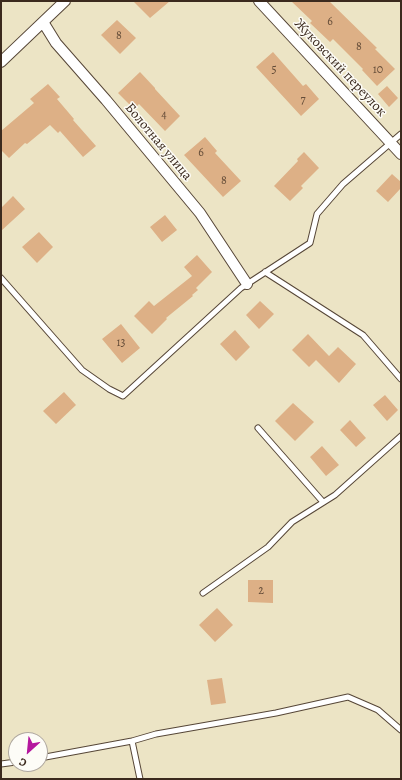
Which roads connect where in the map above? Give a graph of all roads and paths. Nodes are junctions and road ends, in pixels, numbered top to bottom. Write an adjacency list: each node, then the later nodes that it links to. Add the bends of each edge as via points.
1 (65, 1): 3 (street)
2 (259, 1): 6 (street, Жуковский переулок)
3 (43, 22): 4 (street); 10 (street, Болотная улица, via 56,43 200,213)
4 (1, 62)
5 (401, 134): 6 (lane)
6 (391, 144): 7 (street, Жуковский переулок); 8 (lane, via 343,184 317,214 310,243)
7 (401, 154)
8 (265, 272): 10 (lane); 11 (lane, via 363,335)
9 (1, 278): 10 (lane, via 82,370 122,396)
10 (247, 284)
11 (401, 378)
12 (258, 428): 14 (lane)
13 (401, 436): 14 (lane)
14 (324, 502): 15 (lane, via 292,522 268,547)
15 (203, 594)
16 (401, 730): 17 (lane, via 378,710 348,697 156,734)
17 (132, 742): 18 (lane); 19 (lane)
18 (48, 757)
19 (140, 779)

